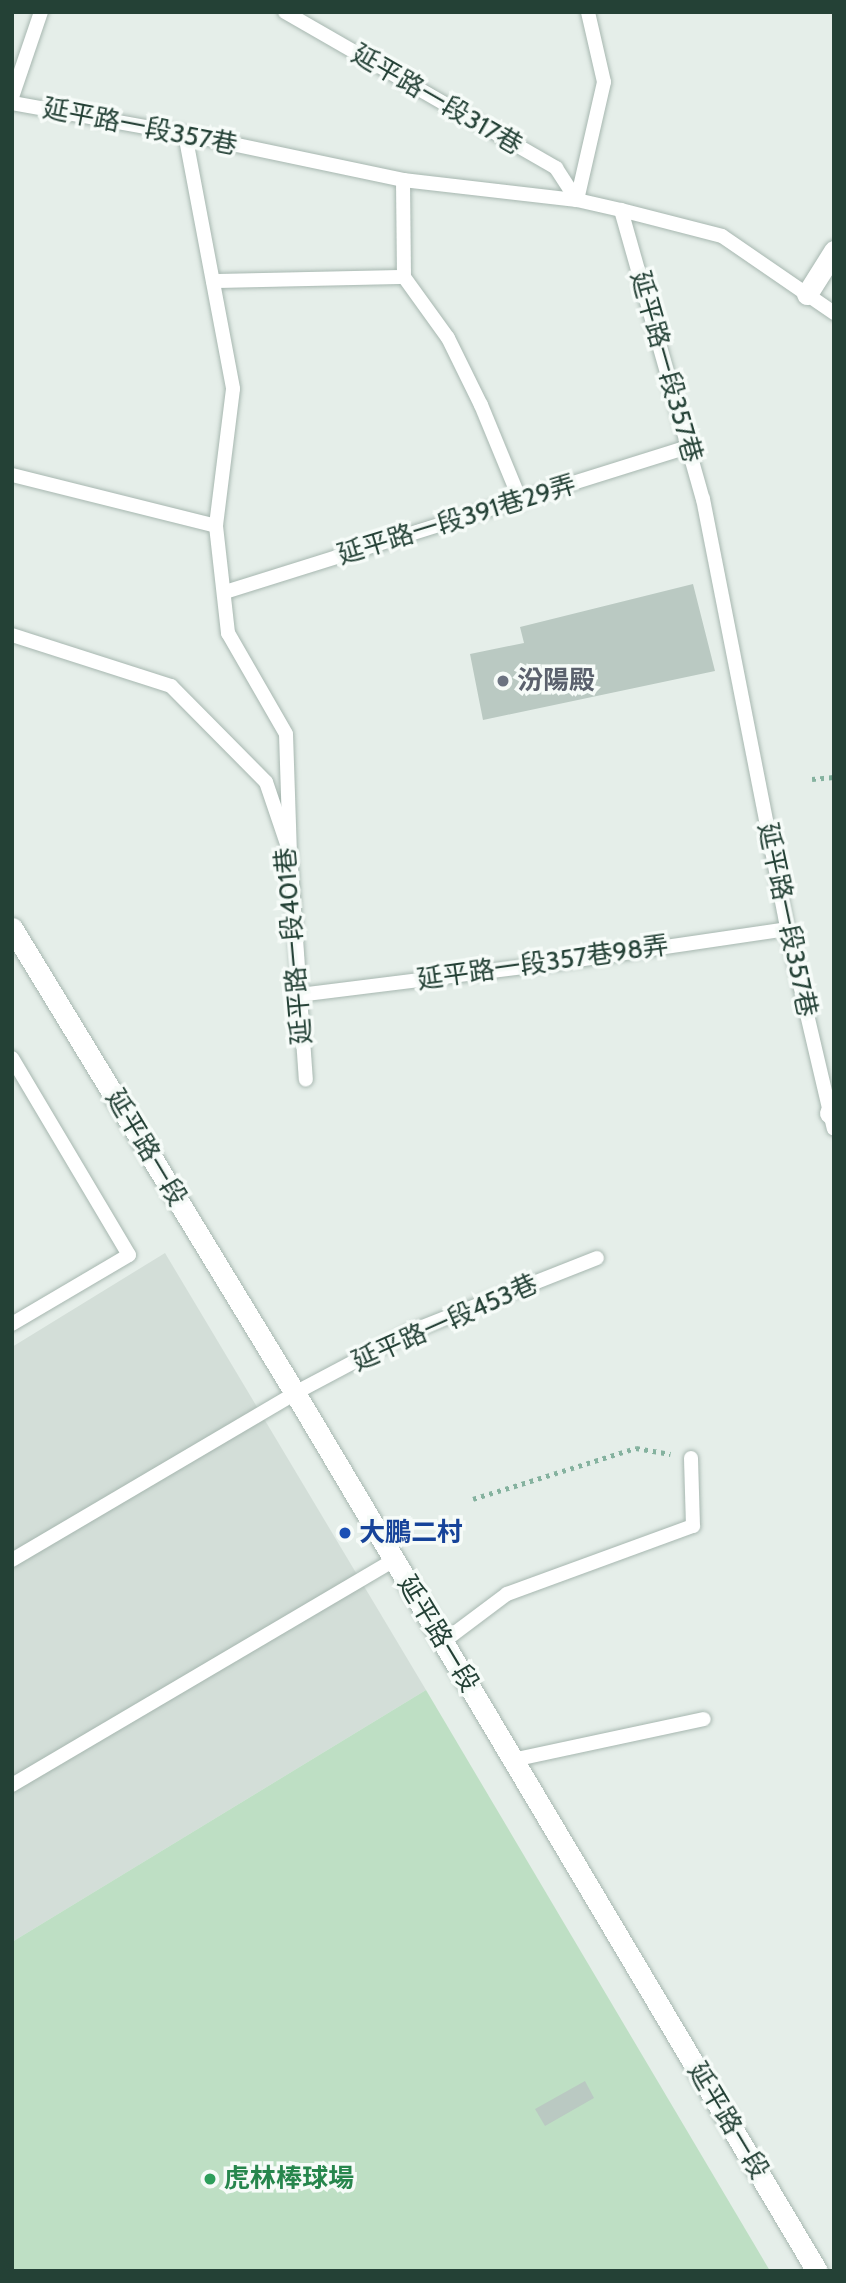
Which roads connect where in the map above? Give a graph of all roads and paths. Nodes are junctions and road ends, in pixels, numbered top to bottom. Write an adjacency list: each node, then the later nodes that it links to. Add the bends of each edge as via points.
1 (41, 12): 4 (lane)
2 (285, 12): 8 (lane, 延平路一段317巷, via 556,168)
3 (588, 12): 8 (lane, via 604,82)
4 (12, 97)
5 (12, 103): 6 (lane, 延平路一段357巷)
6 (185, 134): 7 (lane, 延平路一段357巷); 12 (lane)
7 (403, 180): 8 (lane, 延平路一段357巷); 11 (lane)
8 (577, 200): 9 (lane, 延平路一段357巷)
9 (621, 210): 13 (lane, via 722,236); 15 (lane, 延平路一段357巷)
10 (834, 251): 13 (street)
11 (404, 277): 12 (lane); 17 (lane, via 449,338)
12 (213, 281): 18 (lane, via 233,389)
13 (807, 294): 14 (lane)
14 (834, 313)
15 (689, 447): 17 (lane, 延平路一段391巷29弄); 24 (lane, 延平路一段357巷)
16 (12, 475): 18 (lane)
17 (521, 502): 19 (lane, 延平路一段391巷29弄)
18 (216, 526): 19 (lane)
19 (225, 592): 23 (lane, via 228,632 286,734)
20 (12, 635): 23 (lane, 延平路一段401巷, via 171,686 266,782)
21 (834, 777): 22 (path)
22 (812, 779)
23 (290, 853): 26 (lane, 延平路一段401巷)
24 (787, 929): 26 (lane, 延平路一段357巷98弄); 29 (lane, 延平路一段357巷)
25 (15, 940): 32 (street, 延平路一段)
26 (299, 995): 28 (lane, 延平路一段401巷)
27 (12, 1058): 31 (lane, via 129,1255)
28 (306, 1079)
29 (833, 1117)
30 (597, 1258): 32 (lane, 延平路一段453巷, via 410,1332)
31 (12, 1324)
32 (295, 1392): 35 (lane, 延平路一段453巷); 36 (street, 延平路一段)
33 (691, 1458): 34 (path, via 636,1448); 37 (lane, via 693,1526 507,1594)
34 (473, 1499)
35 (12, 1560)
36 (394, 1560): 37 (street, 延平路一段); 40 (lane)
37 (443, 1642): 39 (street, 延平路一段)
38 (704, 1719): 39 (lane)
39 (513, 1760): 41 (street, 延平路一段)
40 (12, 1785)
41 (817, 2271)

